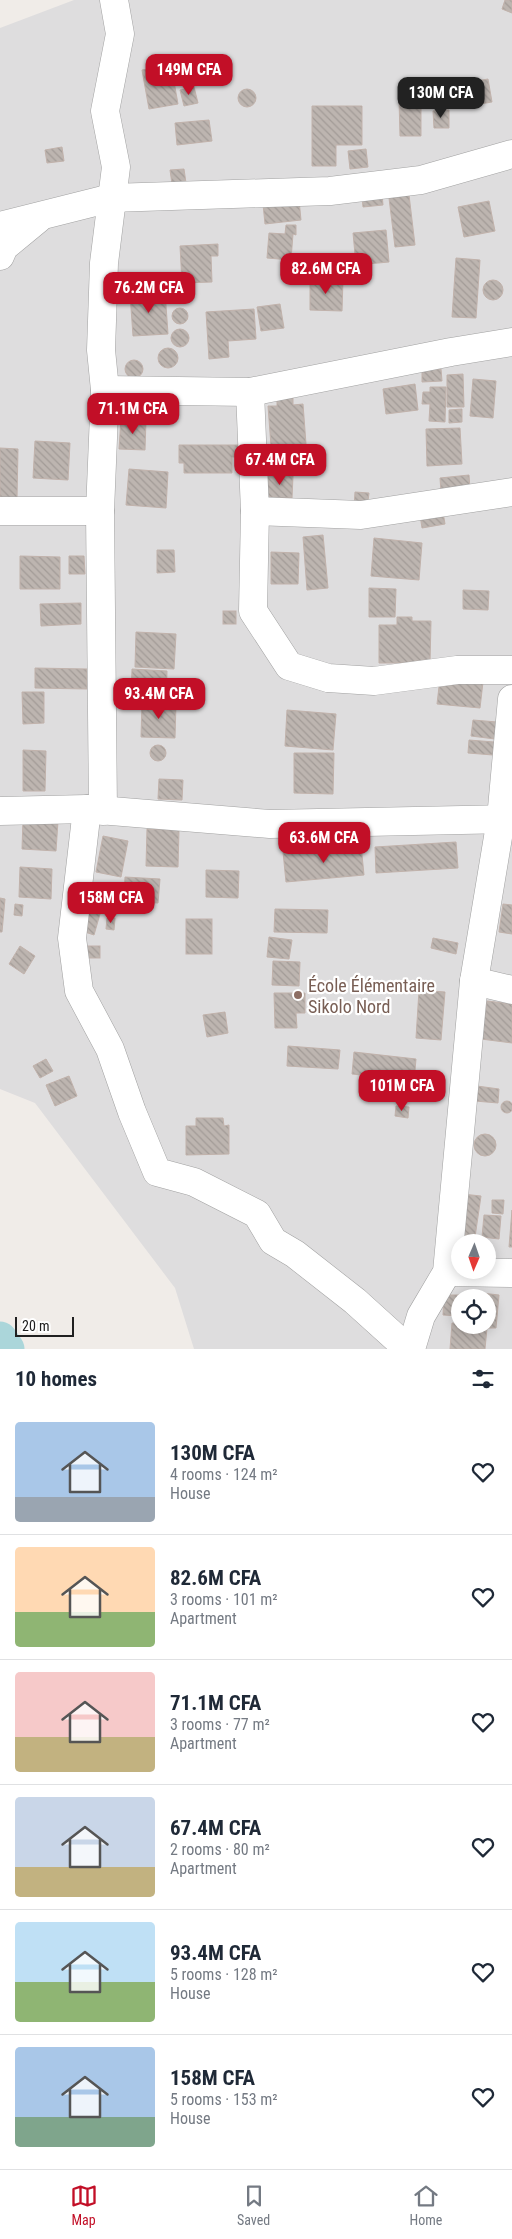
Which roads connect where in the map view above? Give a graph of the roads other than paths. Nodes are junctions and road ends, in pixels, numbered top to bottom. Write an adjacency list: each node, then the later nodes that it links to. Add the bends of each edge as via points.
1 (114, 0): 3 (street, via 120,34 105,111 116,167)
2 (512, 154): 3 (street, via 421,180 330,191)
3 (111, 198): 4 (street); 8 (street, via 104,263 101,350)
4 (44, 215): 5 (street); 6 (street, via 4,248)
5 (0, 226)
6 (0, 256)
7 (512, 342): 9 (street)
8 (105, 390): 9 (street); 13 (street)
9 (250, 392): 11 (street)
10 (512, 492): 11 (street, via 362,515)
11 (256, 510): 14 (street, via 253,611 289,666 328,678 374,681 457,670)
12 (0, 511): 13 (street)
13 (100, 511): 16 (street)
14 (512, 670)
15 (512, 699): 18 (street)
16 (95, 810): 17 (street); 18 (street, via 270,824); 23 (street, via 72,938 79,991 110,1049 157,1172 194,1182 258,1214 274,1241 356,1301)
17 (0, 811)
18 (506, 819): 19 (street)
19 (474, 981): 20 (street); 21 (street)
20 (512, 990)
21 (447, 1272): 22 (street); 23 (street, via 421,1316)
22 (512, 1273)
23 (409, 1349)

